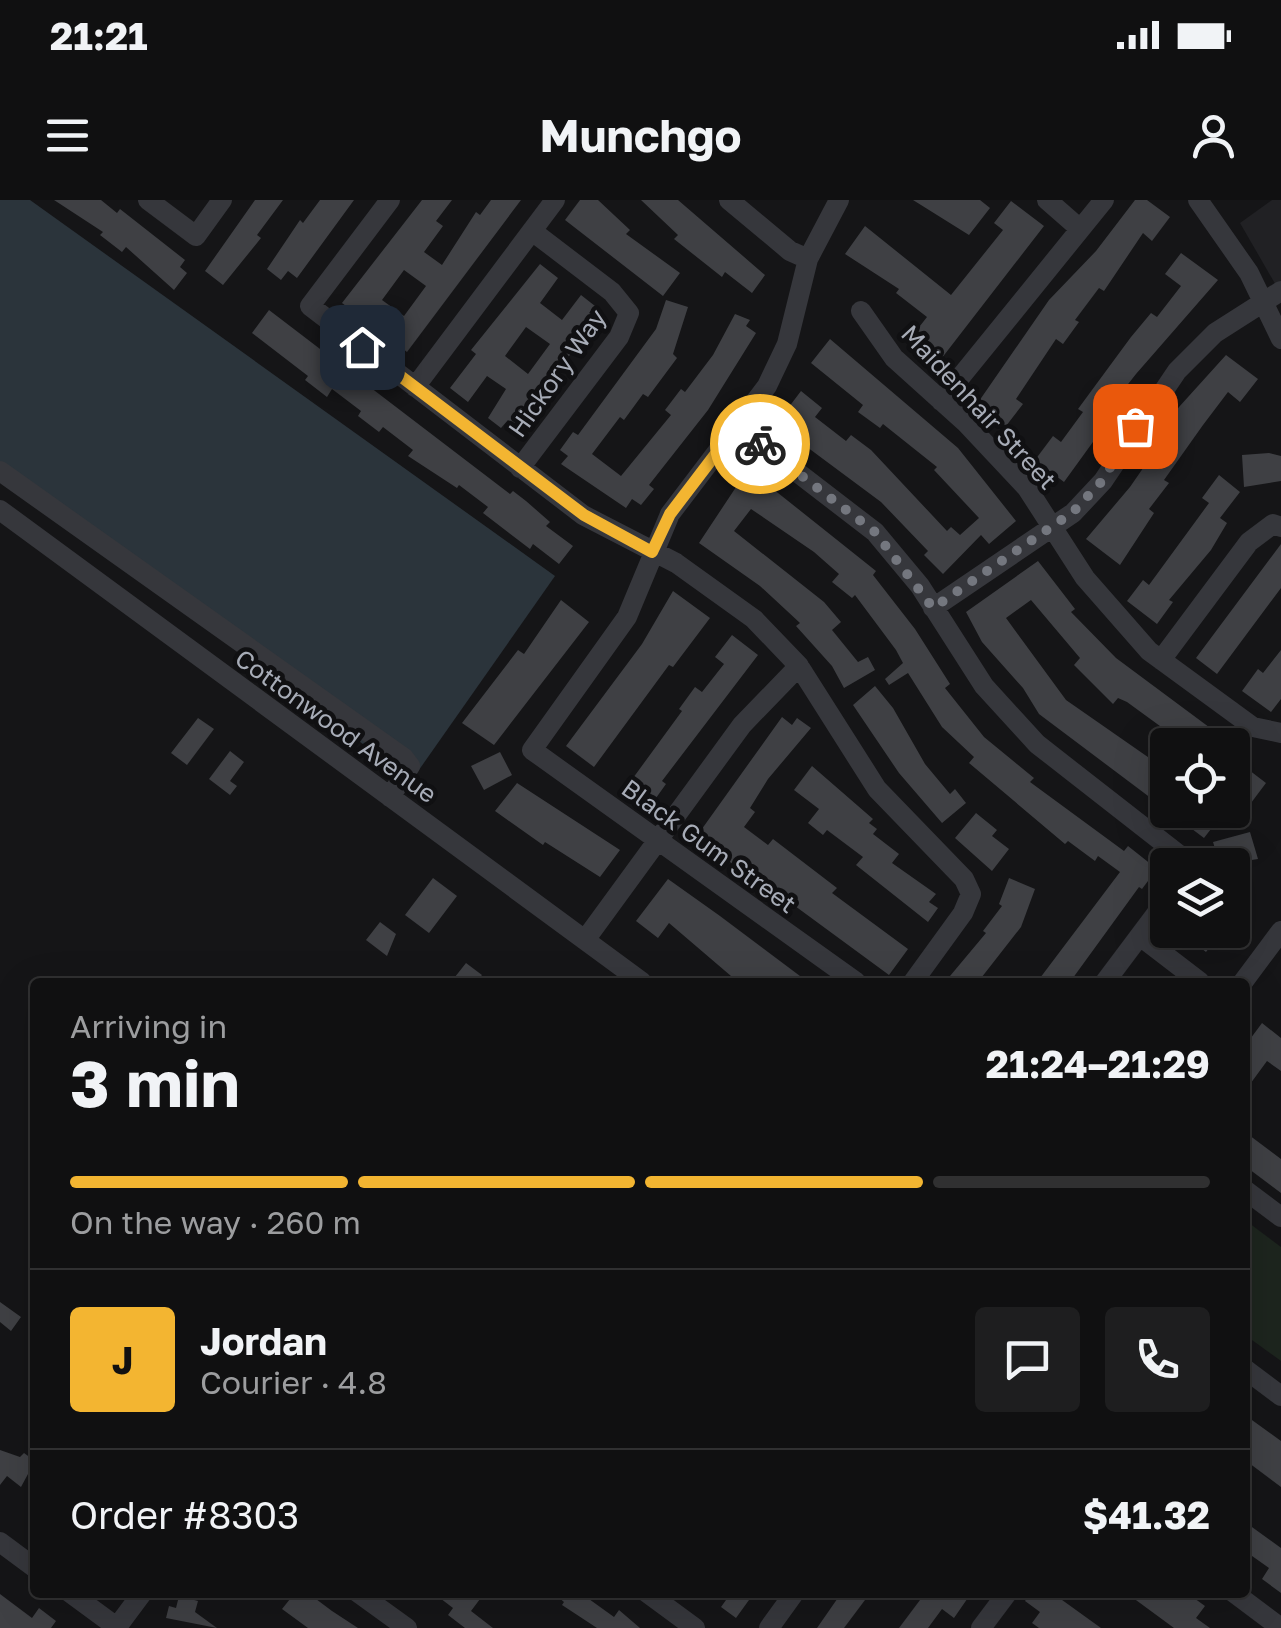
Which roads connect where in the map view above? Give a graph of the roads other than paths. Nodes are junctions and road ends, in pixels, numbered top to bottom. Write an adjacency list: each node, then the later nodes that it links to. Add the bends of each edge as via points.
1 (148, 200): 2 (street, via 196,236)
2 (222, 200)
3 (390, 200): 16 (street, via 310,306)
4 (555, 200): 11 (street)
5 (728, 200): 12 (street)
6 (839, 200): 12 (street)
7 (1046, 200): 10 (street)
8 (1104, 200): 10 (street)
9 (1198, 200): 13 (street)
10 (1079, 228): 17 (street)
11 (532, 232): 16 (street); 19 (street, Hickory Way, via 612,292 629,313)
12 (808, 259): 18 (street, via 787,344)
13 (1272, 295): 15 (street); 22 (street, via 1214,333 1177,370 1102,481)
14 (861, 311): 17 (street, Maidenhair Street, via 894,358)
15 (1281, 338)
16 (415, 387): 19 (street)
17 (942, 400): 22 (street, Maidenhair Street, via 996,453)
18 (737, 426): 24 (street, via 670,514); 25 (street, via 875,532)
19 (520, 468): 24 (street, via 606,530)
20 (0, 471): 29 (street, via 404,758 410,766)
21 (0, 510): 29 (street, Cottonwood Avenue)
22 (1054, 527): 25 (street); 26 (street, Maidenhair Street, via 1108,608)
23 (1281, 527): 26 (street, via 1259,530)
24 (652, 552): 27 (street, via 754,619); 30 (street, Black Gum Street, via 626,617 532,750)
25 (933, 608): 31 (street, via 984,686 1037,744)
26 (1162, 660): 28 (street, Maidenhair Street, via 1252,727)
27 (799, 666): 30 (street, via 756,708); 39 (street, via 878,790 971,894)
28 (1279, 735)
29 (390, 797): 35 (street, Cottonwood Avenue)
30 (658, 841): 35 (street); 38 (street, Black Gum Street)
31 (1170, 848)
32 (1150, 922): 34 (street)
33 (1281, 931): 36 (street)
34 (1140, 936): 40 (street); 41 (street)
35 (585, 940): 37 (street, Cottonwood Avenue)
36 (1273, 957): 42 (street)
37 (614, 974)
38 (850, 978)
39 (915, 978)
40 (1109, 978)
41 (1195, 978)
42 (1247, 978)
43 (1250, 1194): 44 (street)
44 (1281, 1217)
45 (1250, 1373): 46 (street)
46 (1281, 1396)
47 (0, 1542): 48 (street)
48 (30, 1564)
49 (77, 1598): 57 (street)
50 (138, 1598): 57 (street)
51 (365, 1598): 58 (street)
52 (654, 1598): 59 (street)
53 (792, 1598): 60 (street)
54 (1004, 1598): 56 (street)
55 (1240, 1598): 61 (street)
56 (987, 1626)
57 (117, 1628)
58 (407, 1628)
59 (696, 1628)
60 (769, 1628)
61 (1280, 1628)

